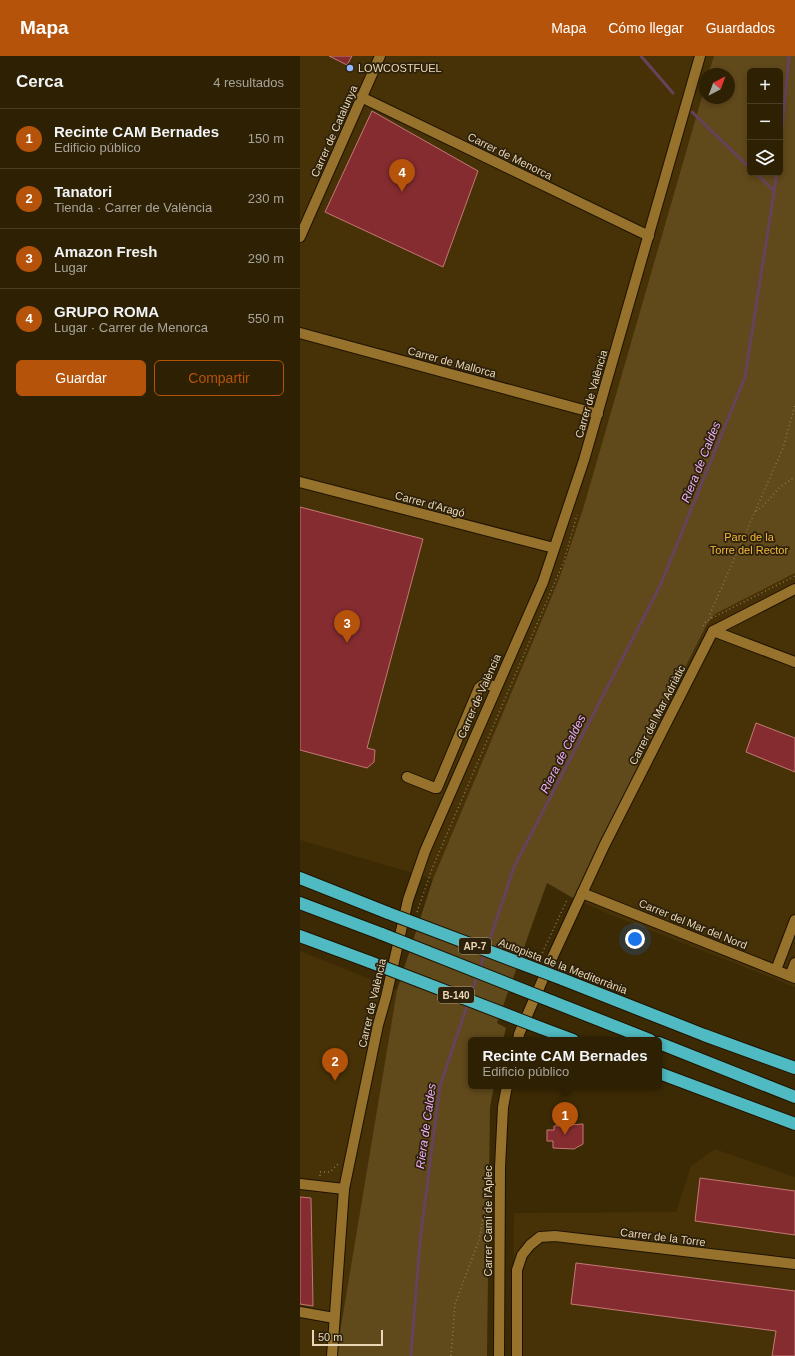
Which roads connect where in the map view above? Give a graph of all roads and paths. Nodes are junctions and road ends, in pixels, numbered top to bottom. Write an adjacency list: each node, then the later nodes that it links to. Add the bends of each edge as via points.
1 (380, 56): 3 (street, Carrer de Catalunya)
2 (700, 56): 4 (street, Carrer de València)
3 (361, 98): 4 (street, Carrer de Menorca); 5 (street, Carrer de Catalunya)
4 (649, 236): 8 (street, Carrer de València)
5 (300, 237)
6 (300, 333): 8 (street, Carrer de Mallorca)
7 (795, 405): 11 (path, via 783,448)
8 (598, 414): 12 (street, Carrer de València)
9 (795, 478): 11 (path, via 780,487)
10 (300, 482): 12 (street, Carrer d'Aragó)
11 (755, 512): 14 (path, via 710,614)
12 (554, 548): 16 (street, Carrer de València, via 542,582)
13 (795, 589): 14 (street)
14 (713, 631): 15 (street); 19 (street, Carrer del Mar Adriàtic)
15 (795, 662)
16 (496, 687): 17 (street, via 487,683 479,688 437,788); 37 (street, Carrer de València, via 425,850 408,900 378,1025)
17 (407, 777)
18 (300, 878): 30 (highway, Autopista de la Mediterrània / AP-7, bridge)
19 (582, 893): 24 (street, Carrer del Mar del Nord); 26 (street)
20 (300, 903): 28 (highway, AP-7, bridge)
21 (795, 920): 24 (street)
22 (300, 936): 27 (highway, B-140, bridge)
23 (795, 963): 25 (street)
24 (776, 970): 25 (street, Carrer del Mar del Nord)
25 (793, 977)
26 (518, 1037)
27 (565, 1037)
28 (642, 1037)
29 (662, 1044): 33 (highway)
30 (795, 1068)
31 (662, 1074): 34 (highway)
32 (506, 1089): 43 (street, Carrer Camí de l'Aplec, via 500,1167)
33 (795, 1097)
34 (795, 1124)
35 (300, 1184): 37 (street)
36 (489, 1186): 42 (path, via 479,1240 455,1304)
37 (344, 1189): 40 (street, Carrer de València)
38 (795, 1264): 44 (street, Carrer de la Torre, via 555,1236 540,1237 522,1255 517,1270)
39 (300, 1312): 40 (street)
40 (334, 1318): 41 (street, Carrer de València)
41 (332, 1356)
42 (451, 1356)
43 (499, 1356)
44 (517, 1356)

